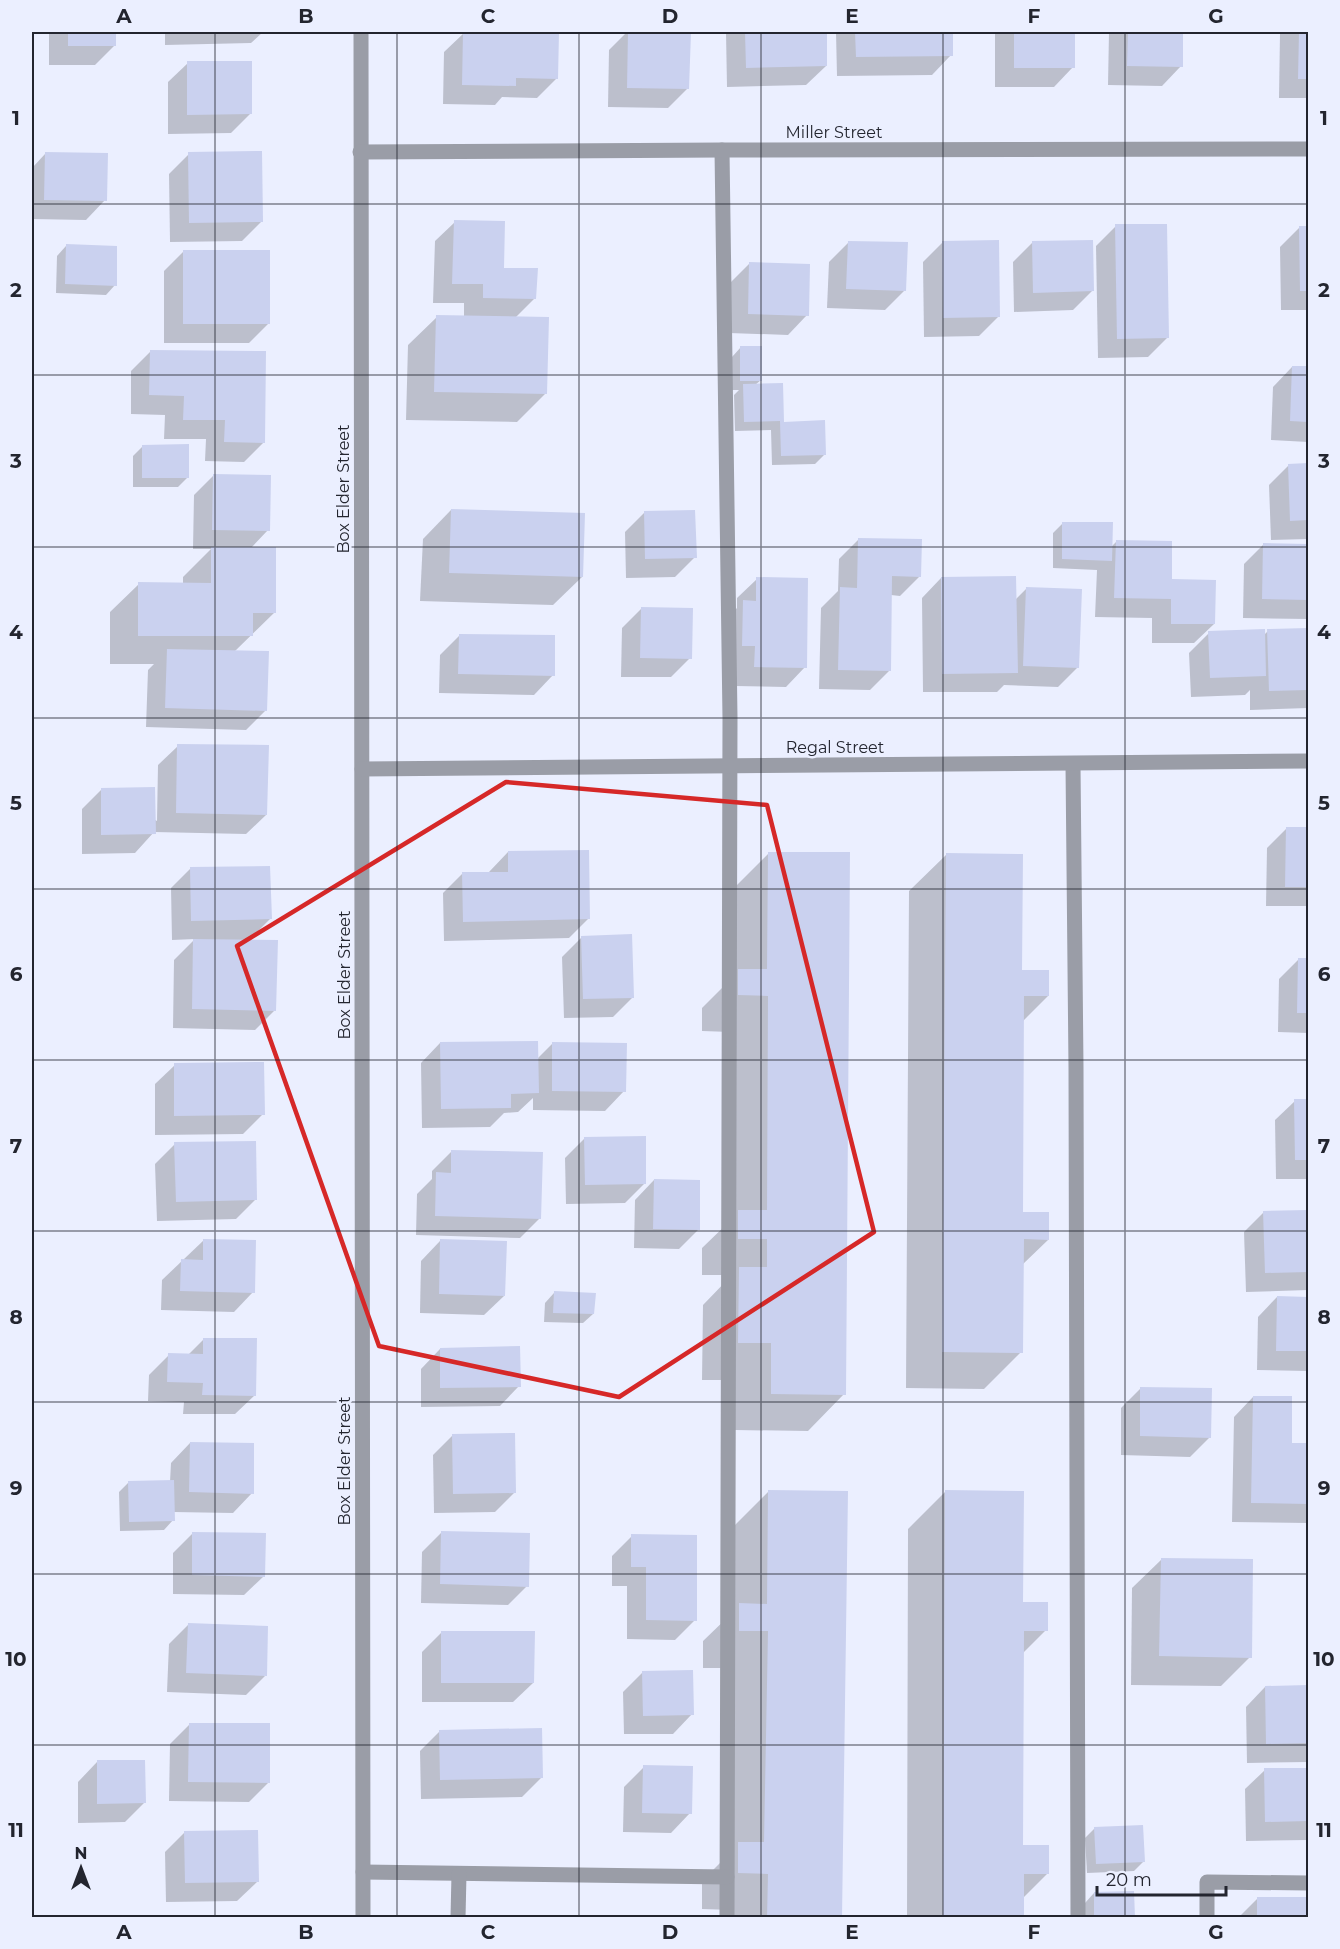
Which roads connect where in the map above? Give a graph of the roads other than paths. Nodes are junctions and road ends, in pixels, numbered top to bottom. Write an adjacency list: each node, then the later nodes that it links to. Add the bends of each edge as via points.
1 (361, 32): 4 (street, Box Elder Street)
2 (1308, 149): 3 (street, Miller Street)
3 (722, 150): 4 (street, Miller Street); 6 (street)
4 (360, 153): 8 (street, Box Elder Street)
5 (1308, 761): 7 (street, Regal Street)
6 (730, 765): 7 (street, Regal Street); 8 (street, Regal Street); 11 (street)
7 (1073, 765): 16 (street)
8 (362, 769): 9 (street, Box Elder Street)
9 (363, 1872): 10 (street); 13 (street, Box Elder Street)
10 (459, 1874): 11 (street); 14 (street)
11 (727, 1877): 15 (street)
12 (1308, 1883): 17 (street, via 1207,1882)
13 (363, 1917)
14 (458, 1917)
15 (727, 1917)
16 (1078, 1917)
17 (1207, 1917)

